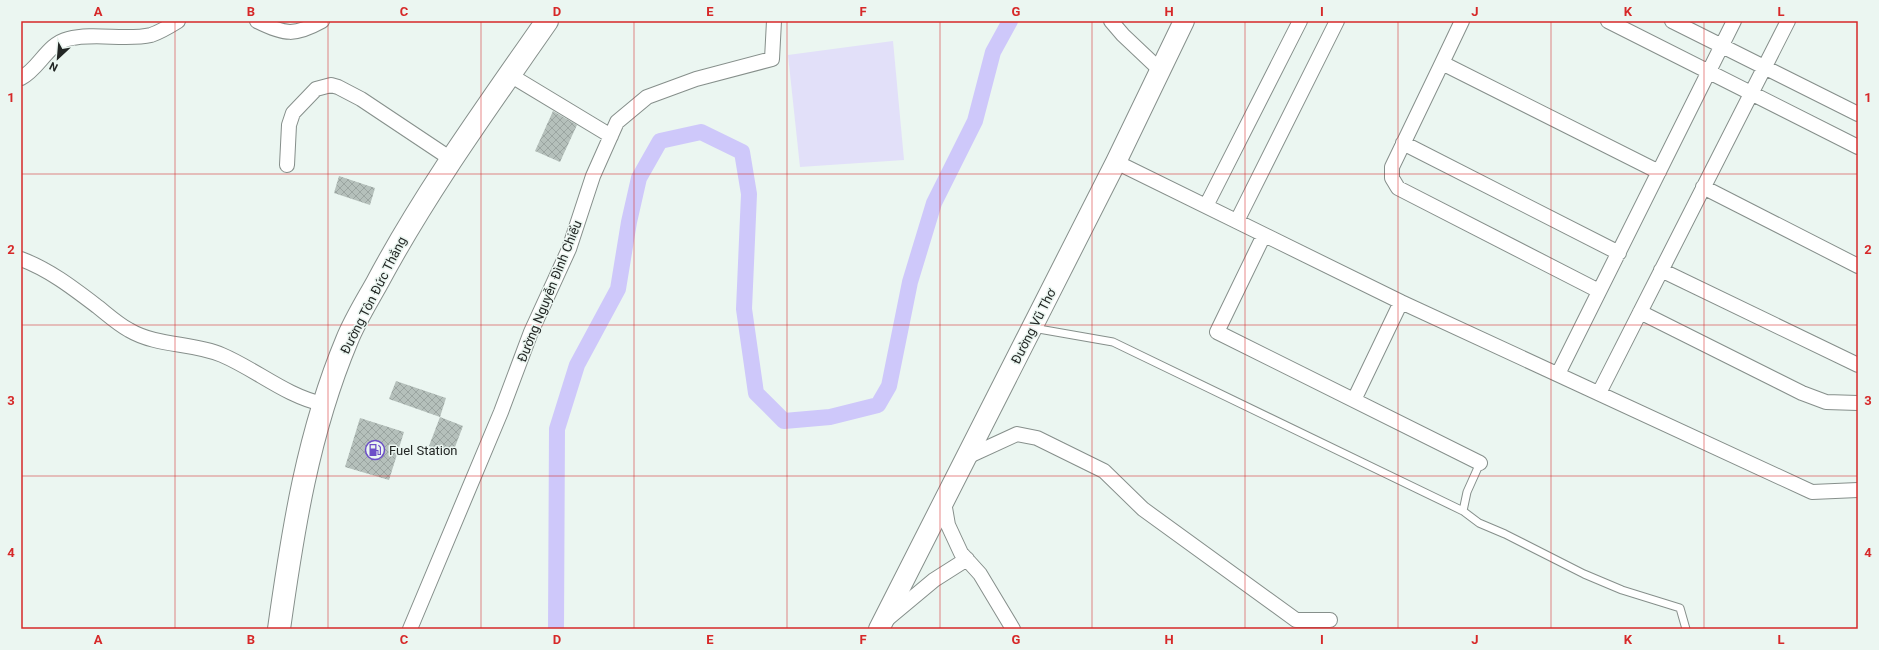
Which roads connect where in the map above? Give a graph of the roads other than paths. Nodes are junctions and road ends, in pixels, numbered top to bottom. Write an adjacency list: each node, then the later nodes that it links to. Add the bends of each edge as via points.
1 (178, 21): 21 (street, via 151,35 90,35 67,39 40,59)
2 (257, 21): 3 (street, via 285,32 297,33)
3 (322, 21)
4 (547, 21): 20 (highway, Đường Tôn Đức Thắng)
5 (774, 21): 24 (street, Đường Nguyễn Đình Chiểu, via 772,58 696,79 647,97 617,122)
6 (1111, 21): 18 (street)
7 (1184, 21): 18 (main road, Đường Vũ Thơ)
8 (1300, 21): 32 (street)
9 (1337, 21): 33 (street)
10 (1462, 21): 16 (street)
11 (1608, 21): 19 (street)
12 (1672, 21): 15 (street)
13 (1734, 21): 15 (street)
14 (1788, 21): 17 (street)
15 (1722, 46): 17 (street); 19 (street)
16 (1442, 64): 25 (street); 30 (street)
17 (1764, 68): 22 (street); 23 (street)
18 (1160, 70): 28 (main road, Đường Vũ Thơ)
19 (1710, 72): 22 (street); 30 (street)
20 (510, 75): 24 (street); 27 (highway, Đường Tôn Đức Thắng)
21 (21, 78)
22 (1751, 92): 26 (street); 31 (street)
23 (1858, 114)
24 (611, 136): 58 (street, Đường Nguyễn Đình Chiểu, via 593,176 569,249 531,332 501,412)
25 (1403, 144): 35 (street); 39 (street, via 1392,167 1392,178 1398,188)
26 (1858, 147)
27 (451, 159): 29 (street, via 361,99 331,85 316,88 293,113 289,125); 48 (highway, Đường Tôn Đức Thắng, via 395,249 348,338)
28 (1116, 162): 32 (street); 42 (main road, Đường Vũ Thơ)
29 (287, 165)
30 (1659, 172): 35 (street)
31 (1703, 187): 37 (street); 38 (street)
32 (1206, 206): 33 (street)
33 (1237, 222): 34 (street)
34 (1264, 235): 40 (street); 46 (street, via 1217,332)
35 (1619, 253): 39 (street)
36 (21, 259): 48 (street, via 56,276 130,331 154,340 185,344 222,355 307,400)
37 (1858, 266)
38 (1662, 270): 41 (street); 43 (street)
39 (1599, 291): 44 (street)
40 (1401, 302): 44 (street); 46 (street)
41 (1640, 312): 45 (street); 47 (street, via 1802,393 1826,402)
42 (1032, 328): 49 (main road, Đường Vũ Thơ); 53 (lane, via 1113,342)
43 (1858, 365)
44 (1558, 374): 45 (street)
45 (1599, 393): 51 (street, via 1812,492)
46 (1354, 400): 50 (street)
47 (1858, 403)
48 (323, 404): 57 (highway, Đường Tôn Đức Thắng, via 309,453 293,532)
49 (967, 457): 52 (main road, Đường Vũ Thơ); 55 (street, via 1017,434 1037,438 1104,471 1143,509 1296,620)
50 (1480, 462): 53 (lane, via 1467,492)
51 (1858, 490)
52 (944, 502): 54 (street, via 948,525); 56 (main road, Đường Vũ Thơ)
53 (1463, 510): 60 (lane, via 1479,523 1584,574 1622,590 1680,608)
54 (967, 560): 56 (street, via 934,580); 59 (street, via 980,574)
55 (1330, 620)
56 (881, 626)
57 (279, 629)
58 (410, 629)
59 (1013, 629)
60 (1686, 629)

